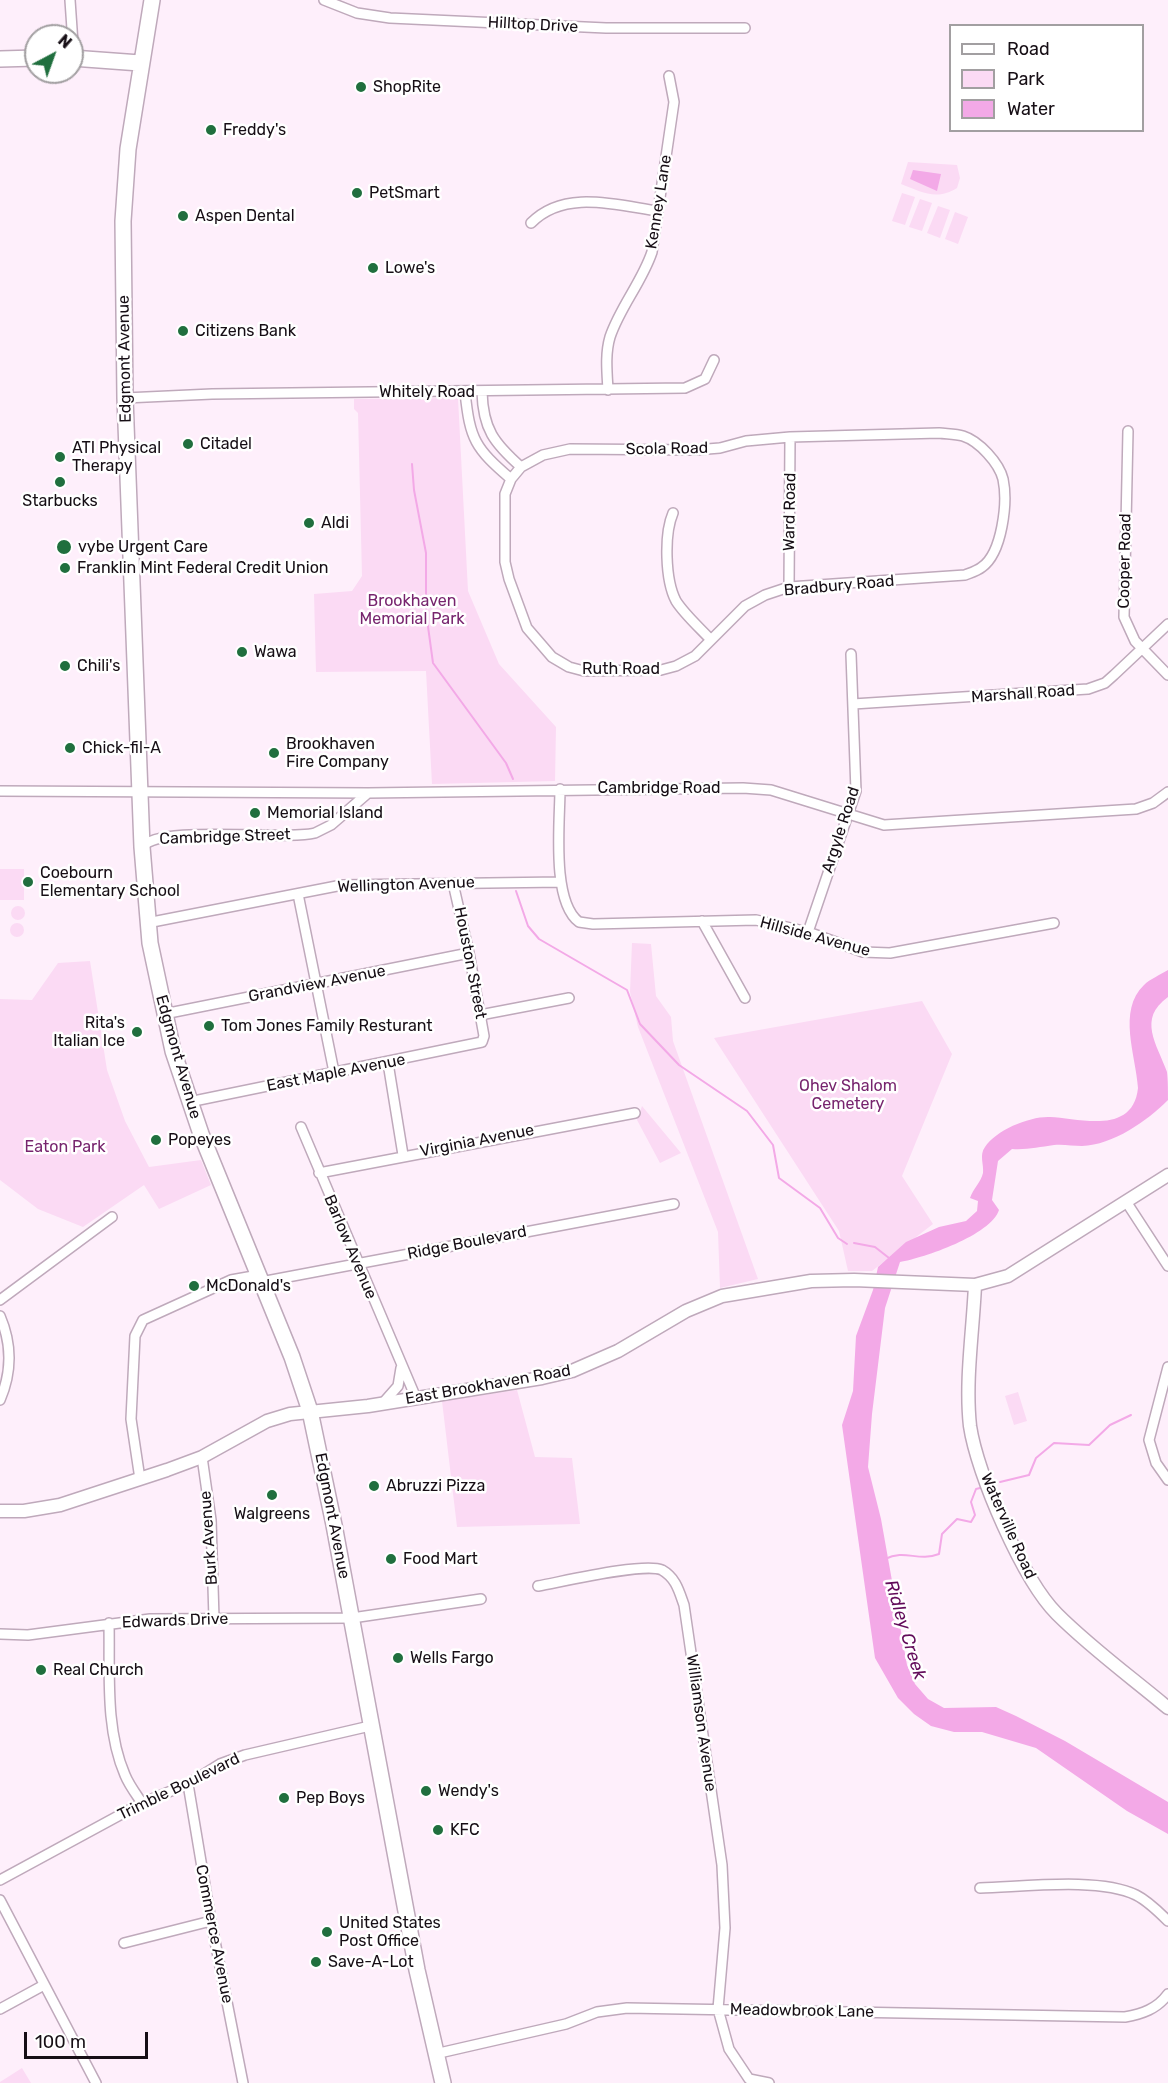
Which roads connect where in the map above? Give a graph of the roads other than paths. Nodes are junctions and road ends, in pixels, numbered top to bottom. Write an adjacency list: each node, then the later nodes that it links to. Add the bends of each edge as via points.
1 (70, 0): 4 (street)
2 (152, 0): 9 (main road, Edgmont Avenue)
3 (324, 0): 5 (street, Hilltop Drive, via 357,14 399,19 606,28)
4 (71, 24)
5 (745, 28)
6 (24, 58): 7 (main road)
7 (0, 59)
8 (84, 59): 9 (main road)
9 (140, 63): 17 (main road, Edgmont Avenue, via 123,221)
10 (669, 76): 11 (street, Kenney Lane, via 674,102)
11 (658, 211): 12 (street, via 595,202 568,203 548,208); 14 (street, Kenney Lane, via 646,270 610,338 606,359)
12 (531, 223)
13 (714, 360): 14 (street, Whitely Road, via 705,379 691,387)
14 (608, 390): 16 (street, Whitely Road)
15 (465, 392): 16 (street, Whitely Road); 17 (street, Whitely Road); 21 (street, via 473,438 486,457)
16 (482, 392): 20 (street, via 488,430 500,449)
17 (125, 398): 34 (main road, Edgmont Avenue)
18 (1128, 431): 27 (street, Cooper Road, via 1123,608 1130,633)
19 (790, 437): 20 (street, Scola Road, via 695,450 570,449 543,455); 23 (street, Scola Road, via 939,434 963,436 979,444 1003,479 1003,526 998,546); 24 (street, Ward Road)
20 (521, 467): 21 (street, Ruth Road)
21 (511, 479): 26 (street, Ruth Road, via 505,494 505,562 527,628 552,657 584,671 661,670 690,660)
22 (673, 513): 26 (street, via 667,542 672,589 681,608)
23 (983, 567): 24 (street, Bradbury Road, via 965,575)
24 (789, 587): 26 (street, Bradbury Road, via 745,606)
25 (1168, 624): 27 (street, Marshall Road)
26 (711, 640)
27 (1142, 648): 29 (street, Cooper Road); 30 (street, Marshall Road, via 1105,683 1088,689)
28 (851, 654): 30 (street, Argyle Road)
29 (1168, 675)
30 (853, 704): 36 (street, Argyle Road, via 856,791)
31 (560, 789): 35 (street, Cambridge Road); 36 (street, Cambridge Road, via 771,790); 38 (street)
32 (0, 791): 34 (street, Cambridge Road)
33 (1168, 792): 36 (street, Cambridge Road, via 1153,803 1136,808 900,825 872,823)
34 (140, 793): 35 (street, Cambridge Road); 37 (main road, Edgmont Avenue)
35 (368, 793): 37 (street, Cambridge Street, via 331,825 315,833 210,834 154,839)
36 (846, 814): 44 (street, Argyle Road)
37 (142, 847): 42 (main road, Edgmont Avenue)
38 (561, 882): 39 (street, Wellington Avenue); 41 (street, Hillside Avenue, via 568,909 575,919 593,924)
39 (453, 883): 40 (street, Wellington Avenue, via 342,885); 45 (street, Houston Street)
40 (298, 894): 42 (street, Wellington Avenue); 46 (street)
41 (702, 921): 44 (street, Hillside Avenue, via 756,920); 48 (street)
42 (147, 923): 49 (main road, Edgmont Avenue)
43 (1054, 923): 44 (street, Hillside Avenue, via 878,954)
44 (808, 932)
45 (470, 953): 46 (street, Grandview Avenue); 50 (street, Houston Street)
46 (315, 985): 49 (street, Grandview Avenue); 53 (street)
47 (569, 998): 50 (street)
48 (746, 998)
49 (164, 1014): 54 (main road, Edgmont Avenue)
50 (480, 1015): 51 (street, Houston Street)
51 (482, 1042): 52 (street, East Maple Avenue)
52 (388, 1062): 53 (street, East Maple Avenue); 57 (street)
53 (334, 1072): 54 (street, East Maple Avenue)
54 (189, 1102): 65 (main road, Edgmont Avenue)
55 (635, 1113): 57 (street, Virginia Avenue)
56 (301, 1127): 58 (street, Barlow Avenue)
57 (403, 1155): 58 (street, Virginia Avenue)
58 (319, 1173): 63 (street, Barlow Avenue)
59 (1168, 1175): 60 (street, East Brookhaven Road)
60 (1127, 1203): 64 (street); 66 (street, East Brookhaven Road, via 1008,1276)
61 (674, 1204): 63 (street, Ridge Boulevard)
62 (112, 1217): 67 (street)
63 (357, 1264): 65 (street, Ridge Boulevard); 69 (street, Barlow Avenue)
64 (1168, 1266)
65 (260, 1278): 74 (main road, Edgmont Avenue); 76 (street, Ridge Boulevard, via 231,1280 143,1320 135,1336 131,1419)
66 (975, 1285): 71 (street, East Brookhaven Road, via 811,1281 722,1296 572,1371); 85 (street, Waterville Road, via 969,1409 972,1434 987,1483 1024,1569 1057,1614)
67 (0, 1300)
68 (0, 1316): 72 (street, via 9,1336 10,1362)
69 (401, 1366): 71 (street, Barlow Avenue); 73 (street, via 398,1386)
70 (1168, 1367): 77 (street, via 1149,1440 1156,1463)
71 (416, 1398): 73 (street, East Brookhaven Road)
72 (0, 1400)
73 (383, 1403): 74 (street, East Brookhaven Road)
74 (310, 1411): 75 (street, East Brookhaven Road, via 267,1421); 81 (main road, Edgmont Avenue)
75 (202, 1457): 76 (street, East Brookhaven Road); 82 (street, Burk Avenue, via 211,1521)
76 (141, 1479): 78 (street, East Brookhaven Road, via 60,1505)
77 (1168, 1480)
78 (0, 1511)
79 (538, 1586): 98 (street, Williamson Avenue, via 636,1569 660,1569 676,1583 684,1605 722,1865 725,1928)
80 (481, 1599): 81 (street, Edwards Drive)
81 (352, 1618): 82 (street, Edwards Drive); 86 (main road, Edgmont Avenue)
82 (214, 1619): 83 (street, Edwards Drive)
83 (109, 1623): 84 (street, Edwards Drive, via 52,1633); 88 (street, via 116,1746 125,1776)
84 (0, 1635)
85 (1168, 1708)
86 (370, 1726): 87 (street, Trimble Boulevard, via 245,1755 220,1764); 99 (main road, Edgmont Avenue)
87 (188, 1784): 88 (street, Trimble Boulevard); 92 (street, Commerce Avenue)
88 (142, 1803): 89 (street, Trimble Boulevard)
89 (0, 1880)
90 (980, 1888): 93 (street, via 1115,1888 1137,1896)
91 (0, 1900): 95 (street)
92 (210, 1921): 94 (street); 101 (street, Commerce Avenue)
93 (1168, 1921)
94 (124, 1943)
95 (44, 1985): 97 (street); 100 (street)
96 (1168, 1994): 98 (street, Meadowbrook Lane, via 1144,2013 1125,2017)
97 (0, 2009)
98 (718, 2010): 99 (street, Meadowbrook Lane, via 627,2008 597,2012 566,2024); 103 (street, via 729,2049 749,2079)
99 (435, 2054): 102 (main road, Edgmont Avenue)
100 (96, 2083)
101 (243, 2083)
102 (443, 2083)
103 (769, 2083)

